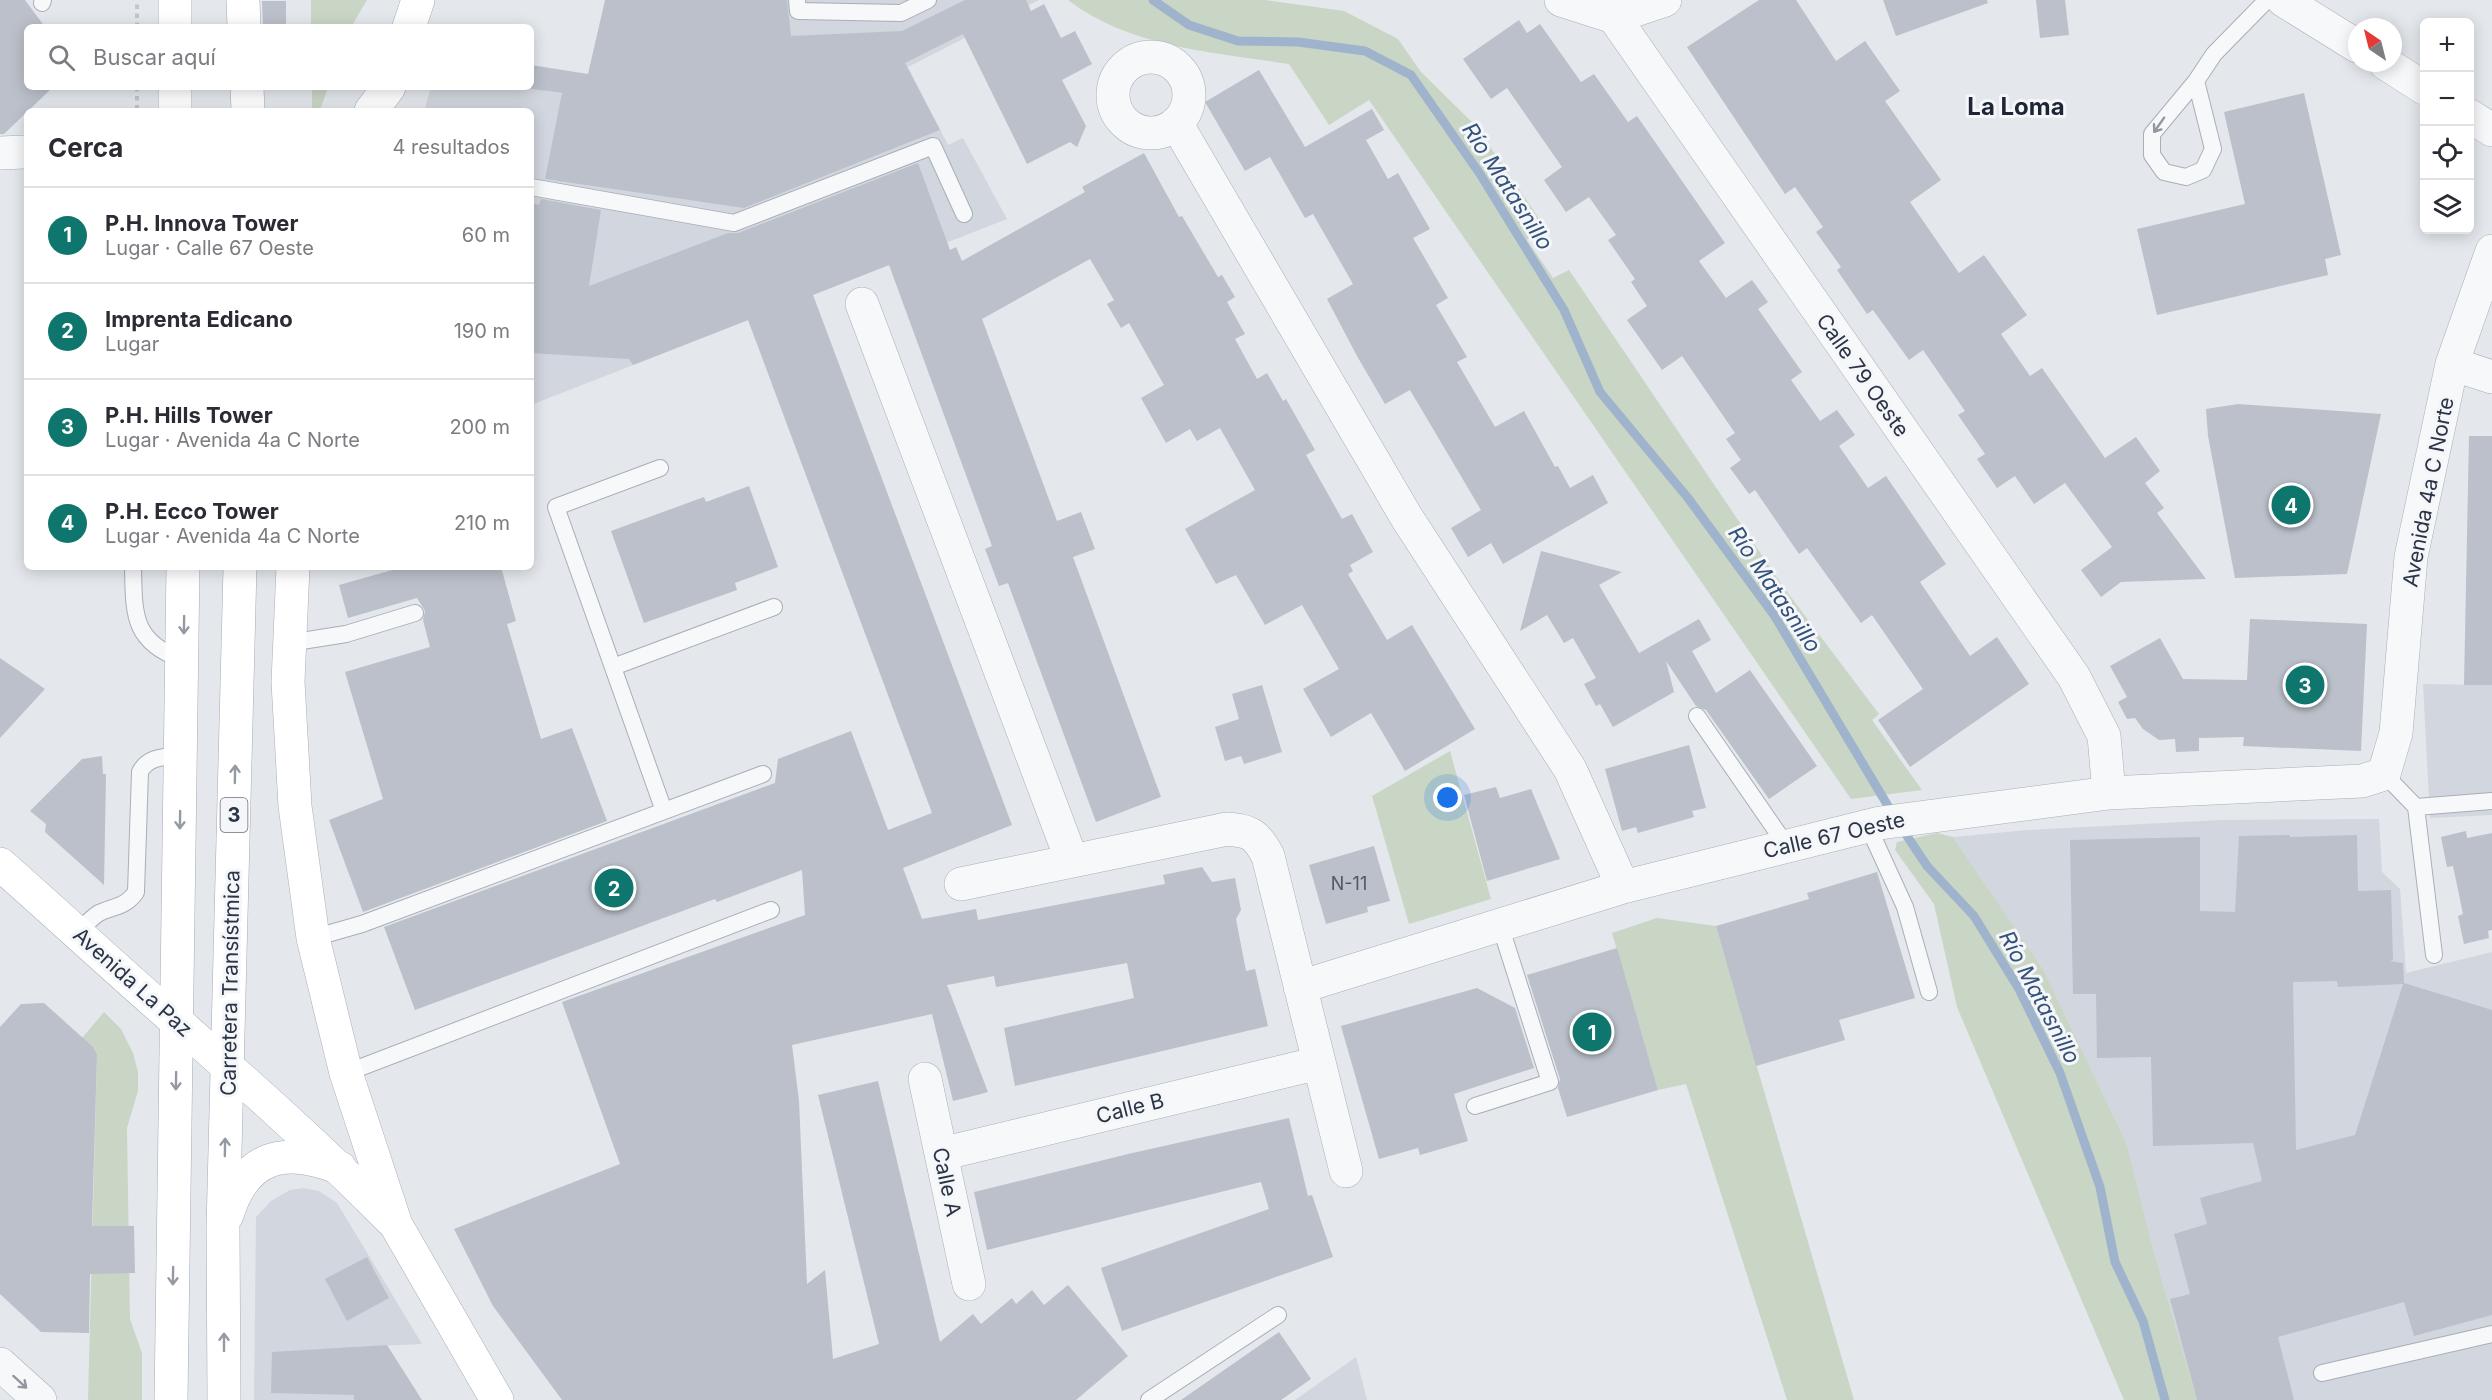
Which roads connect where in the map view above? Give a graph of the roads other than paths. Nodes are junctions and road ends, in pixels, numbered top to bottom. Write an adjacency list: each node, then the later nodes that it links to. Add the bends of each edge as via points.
1 (175, 0): 12 (main road)
2 (243, 0): 13 (main road)
3 (418, 0): 14 (main road)
4 (797, 0): 10 (lane, via 798,11)
5 (927, 0): 10 (lane, via 901,14)
6 (1561, 0): 11 (street)
7 (1665, 0): 11 (street)
8 (2267, 0): 17 (lane, via 2214,54)
9 (2283, 0): 15 (street)
10 (864, 6)
11 (1614, 17): 50 (street, Calle 79 Oeste, via 2074,677 2104,736)
12 (175, 24)
13 (244, 24)
14 (410, 24)
15 (2348, 40)
16 (2399, 72): 18 (street)
17 (2196, 81): 17 (lane, one-way to 17, via 2152,134 2152,155 2164,172 2186,177 2203,170 2213,149)
18 (2420, 85)
19 (175, 90): 23 (main road)
20 (247, 90): 24 (main road)
21 (387, 90): 25 (main road)
22 (388, 90): 26 (main road)
23 (176, 108)
24 (248, 108)
25 (373, 108)
26 (384, 108)
27 (2474, 119): 29 (street)
28 (1176, 123): 59 (street, via 1407,518 1570,769)
29 (2492, 129)
30 (534, 187): 31 (lane, via 734,223 933,146)
31 (964, 214)
32 (2492, 251): 34 (street, Avenida 4a C Norte)
33 (862, 304): 56 (street)
34 (2452, 364): 35 (street); 49 (street, Avenida 4a C Norte, via 2411,557 2396,733)
35 (2492, 377)
36 (660, 468): 45 (lane, via 556,507)
37 (133, 570): 44 (lane, via 134,614 141,631 151,644)
38 (183, 570): 44 (main road, one-way to 44)
39 (240, 570): 69 (main road, Carretera Transístmica / 3, one-way to 39)
40 (293, 570): 43 (main road)
41 (774, 607): 45 (lane)
42 (415, 613): 43 (lane, via 346,634)
43 (289, 643): 63 (main road, via 295,806)
44 (183, 660): 47 (main road)
45 (613, 667): 53 (lane)
46 (1697, 716): 55 (lane)
47 (182, 755): 62 (lane, via 152,759 140,772 136,892 129,902 98,914); 67 (main road, one-way to 67)
48 (763, 774): 53 (lane)
49 (2384, 774): 50 (street, Calle 67 Oeste, via 2362,781); 52 (lane)
50 (2109, 793): 54 (street, Calle 67 Oeste)
51 (2492, 801): 52 (lane)
52 (2416, 807): 64 (lane)
53 (664, 811): 63 (lane, via 362,924)
54 (1874, 824): 55 (street, Calle 67 Oeste); 66 (lane, via 1905,907)
55 (1786, 845): 59 (street, Calle 67 Oeste)
56 (1072, 861): 58 (street); 65 (street, via 1227,829 1247,831 1259,840 1268,856)
57 (0, 864): 62 (main road, Avenida La Paz)
58 (961, 884)
59 (1623, 887): 61 (street, Calle 67 Oeste)
60 (771, 910): 70 (lane)
61 (1500, 925): 65 (street, Calle 67 Oeste); 72 (lane, via 1550,1082)
62 (78, 933): 67 (main road, Avenida La Paz)
63 (313, 938): 70 (main road)
64 (2434, 955)
65 (1300, 987): 68 (street)
66 (1929, 992)
67 (177, 1023): 69 (main road, Avenida La Paz); 84 (main road, one-way to 84)
68 (1319, 1063): 73 (street, Calle B); 75 (street)
69 (228, 1064): 74 (main road, Avenida La Paz); 77 (main road, Carretera Transístmica / 3, one-way to 69)
70 (346, 1073): 76 (main road)
71 (925, 1079): 73 (street, Calle A)
72 (1475, 1106)
73 (941, 1154): 78 (street, Calle A)
74 (340, 1168): 76 (main road, Avenida La Paz); 77 (main road, via 297,1155 266,1162 251,1171 241,1184)
75 (1346, 1171)
76 (396, 1225): 86 (main road)
77 (223, 1228): 85 (main road, Carretera Transístmica / 3, one-way to 77)
78 (969, 1284)
79 (1278, 1315): 87 (lane)
80 (2492, 1334): 82 (lane)
81 (0, 1364): 83 (street, one-way to 83)
82 (2322, 1373)
83 (40, 1400)
84 (171, 1400)
85 (224, 1400)
86 (497, 1400)
87 (1149, 1400)

